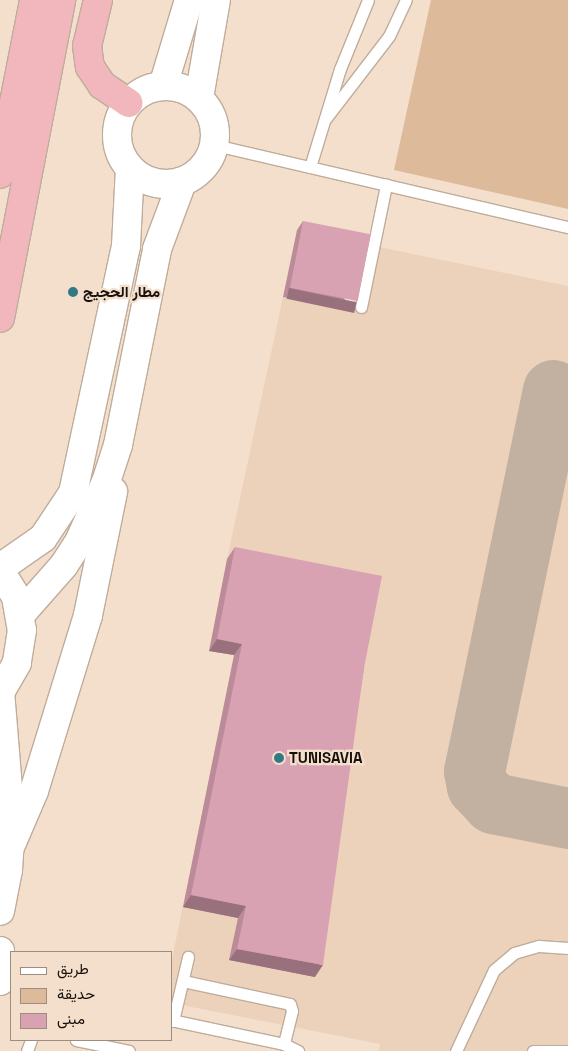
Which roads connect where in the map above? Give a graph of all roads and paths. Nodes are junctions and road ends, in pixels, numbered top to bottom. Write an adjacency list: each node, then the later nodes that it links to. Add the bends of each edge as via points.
1 (34, 0): 15 (highway)
2 (61, 0): 20 (highway)
3 (98, 0): 10 (highway, via 88,46 90,67 102,85)
4 (189, 0): 8 (street)
5 (216, 0): 9 (street)
6 (368, 0): 11 (lane, via 343,61)
7 (406, 0): 11 (lane, via 378,52)
8 (163, 86): 9 (street, via 188,91); 10 (street, via 139,94)
9 (199, 98): 12 (street, via 213,119)
10 (129, 103): 14 (street, via 118,126 117,138)
11 (324, 121): 13 (lane)
12 (215, 144): 13 (lane); 16 (street, via 204,168)
13 (310, 167): 17 (lane)
14 (130, 168): 16 (street, via 157,184); 22 (street, via 126,246 73,493 43,538)
15 (0, 174)
16 (182, 182): 21 (street, via 157,248)
17 (386, 185): 18 (lane); 19 (lane)
18 (568, 227)
19 (361, 307)
20 (2, 311)
21 (118, 446): 23 (street, via 92,517 79,542); 25 (street, via 106,539 88,615 34,791)
22 (0, 570): 23 (street, via 16,597)
23 (21, 614): 24 (street, via 21,647 14,671)
24 (0, 692): 25 (street, via 10,802)
25 (10, 847): 26 (street)
26 (0, 911)
27 (568, 948): 37 (lane, via 539,946 514,954 494,970)
28 (0, 951): 30 (street)
29 (188, 957): 31 (lane)
30 (0, 981)
31 (183, 981): 32 (lane); 34 (lane, via 290,1004 292,1011)
32 (172, 1021): 34 (lane)
33 (81, 1041): 35 (lane)
34 (284, 1044): 36 (lane)
35 (128, 1051)
36 (298, 1051)
37 (456, 1051)
38 (533, 1051): 39 (lane)
39 (568, 1051)

